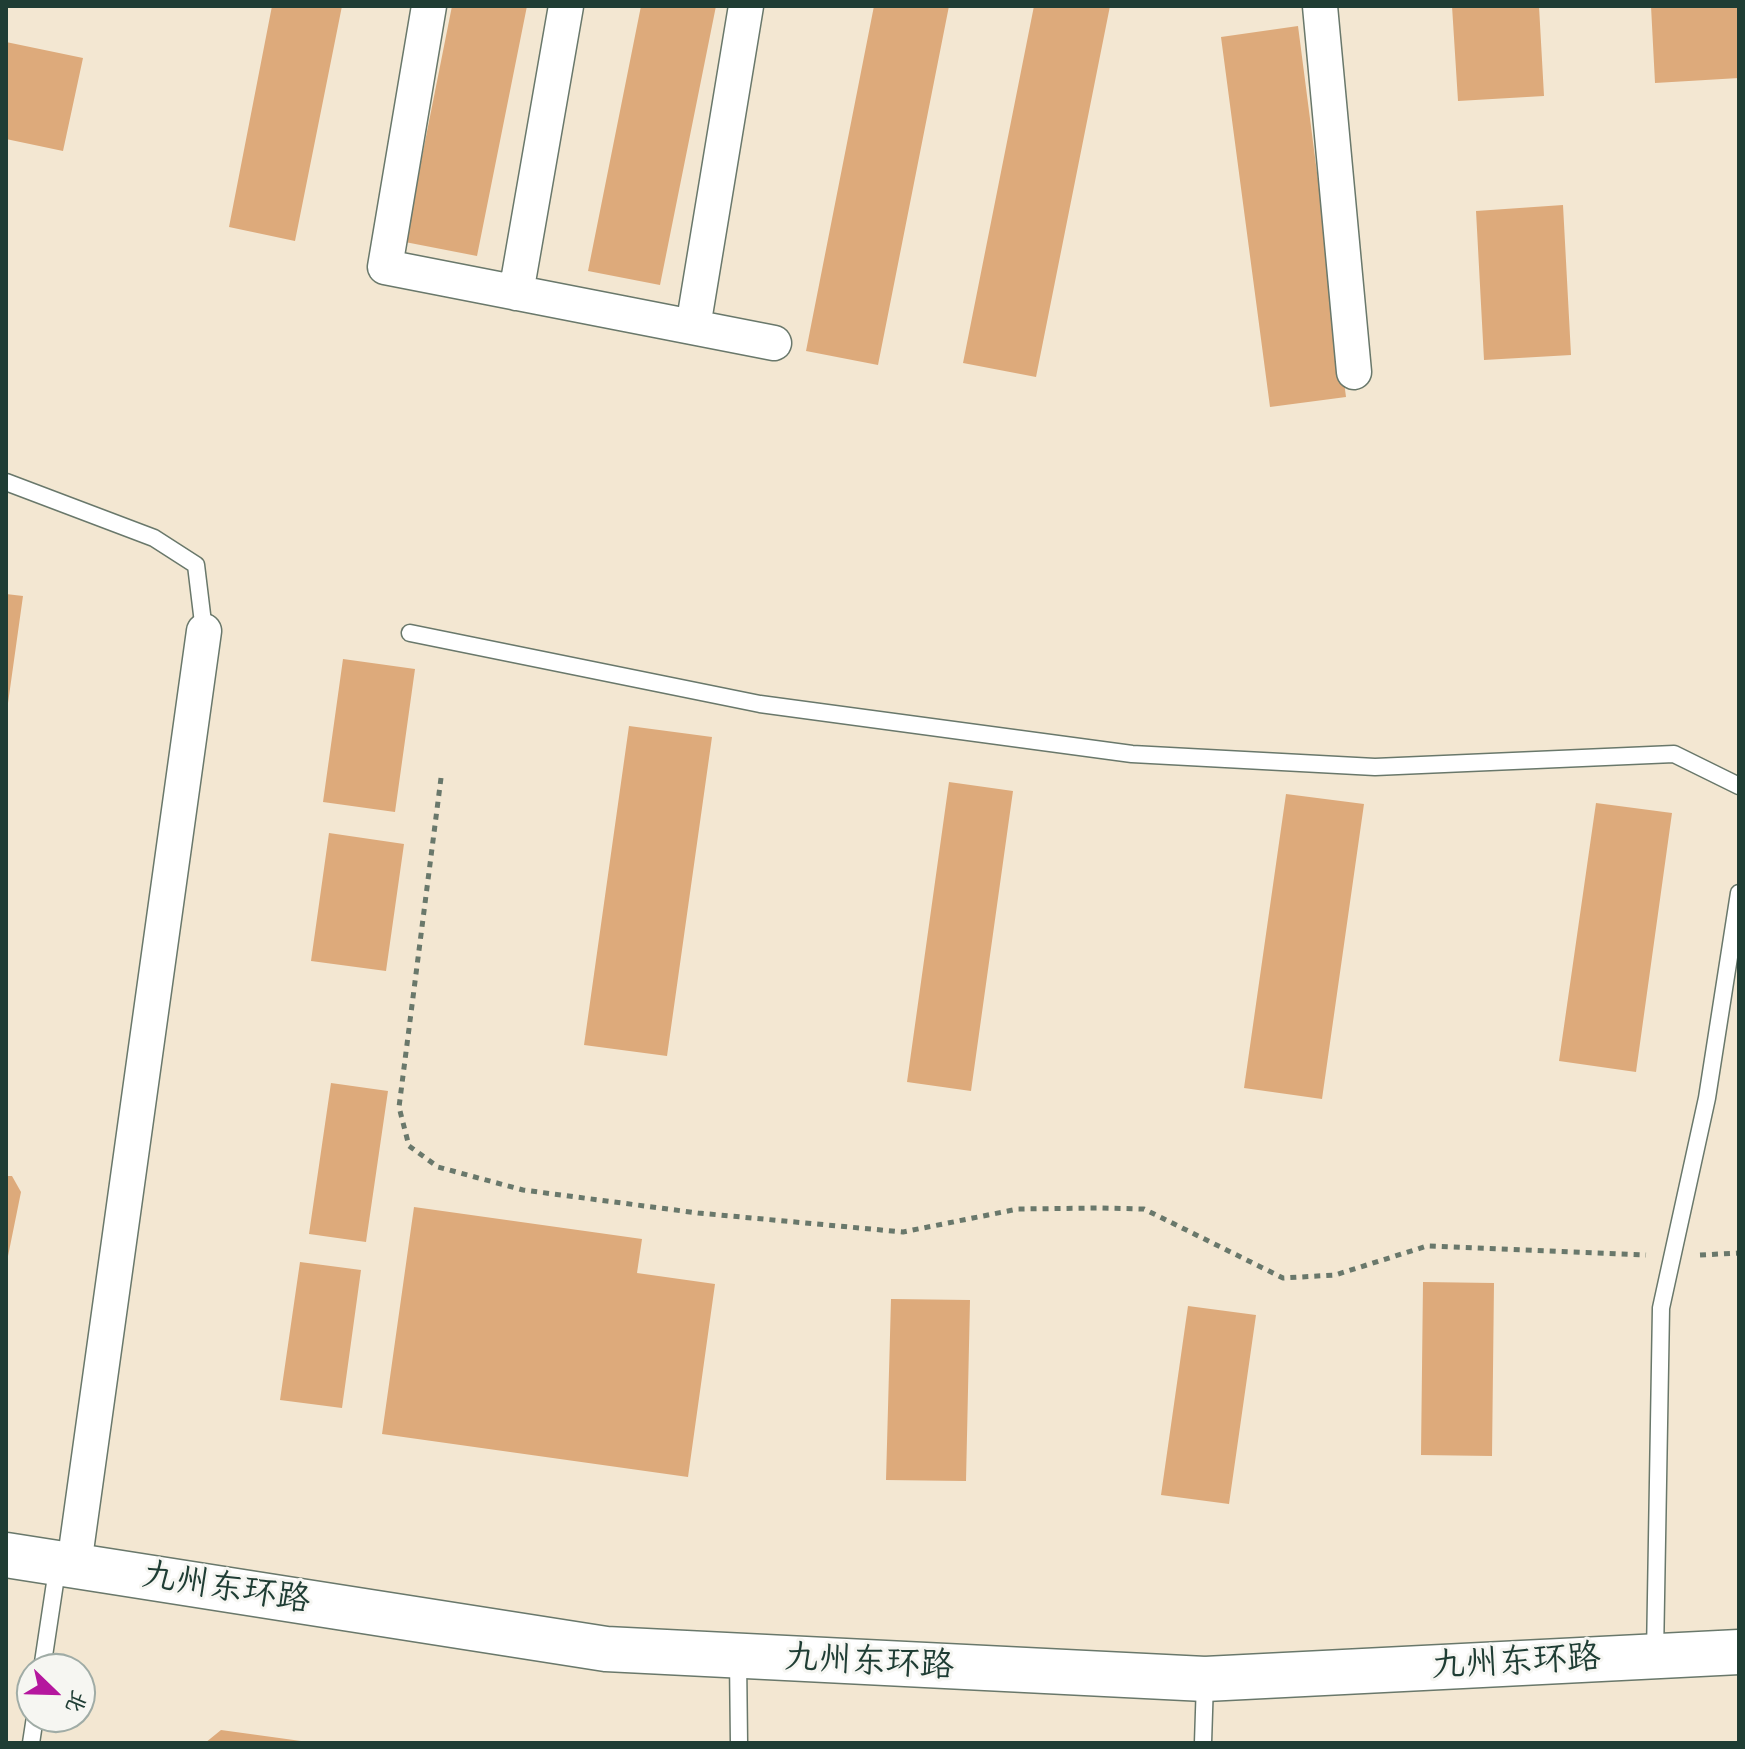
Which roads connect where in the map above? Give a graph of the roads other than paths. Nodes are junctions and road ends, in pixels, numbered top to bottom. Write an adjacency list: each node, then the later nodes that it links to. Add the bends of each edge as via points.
1 (429, 6): 5 (street, via 385,267)
2 (566, 6): 5 (street)
3 (746, 6): 6 (street)
4 (1320, 6): 8 (street)
5 (516, 293): 6 (street)
6 (693, 327): 7 (street)
7 (774, 343)
8 (1354, 372)
9 (6, 482): 10 (lane, via 154,538 196,565)
10 (204, 631): 15 (street)
11 (410, 633): 12 (lane, via 760,704 1132,754 1375,767 1674,754)
12 (1739, 786)
13 (1739, 893): 19 (lane, via 1707,1098 1661,1308)
14 (6, 1555): 15 (main road, 九州东环路)
15 (66, 1563): 17 (lane); 18 (main road, 九州东环路, via 606,1649)
16 (1739, 1652): 19 (main road, 九州东环路)
17 (46, 1653)
18 (738, 1656): 20 (main road, 九州东环路); 21 (lane)
19 (1655, 1656): 20 (main road, 九州东环路)
20 (1205, 1679): 22 (lane)
21 (739, 1743)
22 (1203, 1743)

